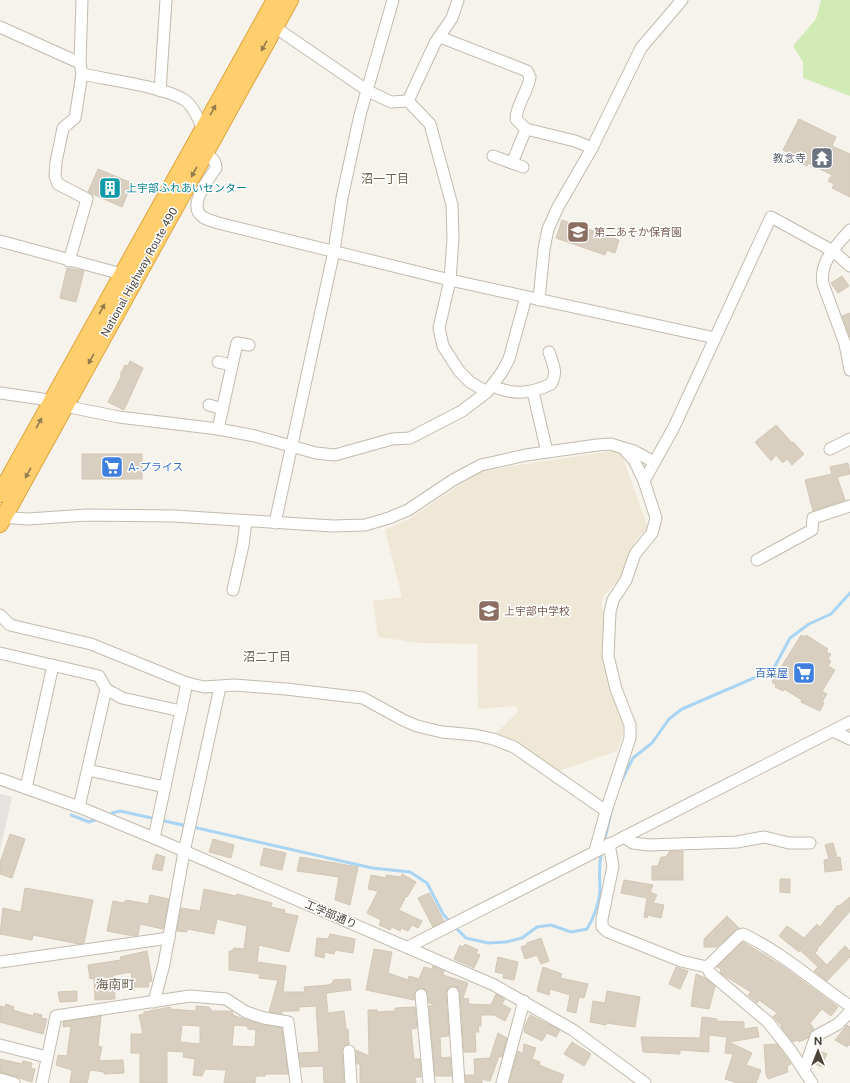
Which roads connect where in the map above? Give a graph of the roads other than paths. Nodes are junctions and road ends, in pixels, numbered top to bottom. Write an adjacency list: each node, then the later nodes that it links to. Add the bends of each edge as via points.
1 (82, 0): 11 (street)
2 (166, 0): 12 (street)
3 (274, 0): 8 (highway, National Highway Route 490)
4 (290, 0): 8 (highway, National Highway Route 490)
5 (393, 0): 13 (street)
6 (458, 0): 10 (street, via 452,18)
7 (682, 0): 17 (street, via 640,48)
8 (268, 24): 13 (street); 15 (highway, National Highway Route 490, one-way to 8); 18 (highway, National Highway Route 490, one-way to 18)
9 (0, 27): 11 (street)
10 (440, 37): 14 (street); 16 (street, via 527,72 530,77 529,85 516,112 516,120)
11 (81, 69): 12 (street); 24 (street, via 75,118 63,128 55,176 58,184 87,199)
12 (160, 91): 15 (street, via 184,99)
13 (368, 91): 14 (street, via 391,102); 22 (street, via 342,198)
14 (408, 100): 27 (street, via 430,124 452,205)
15 (203, 127): 18 (street); 26 (highway, National Highway Route 490)
16 (526, 129): 17 (street, via 575,141); 19 (street, via 517,165)
17 (592, 148): 29 (street, via 548,229)
18 (205, 151): 22 (street, via 216,164 196,206 203,218); 26 (highway, National Highway Route 490, one-way to 26)
19 (493, 156)
20 (850, 230): 23 (street)
21 (0, 241): 24 (street)
22 (334, 251): 27 (street); 44 (street)
23 (833, 251): 25 (street); 30 (street, via 771,217); 35 (street, via 823,266 822,284 845,344)
24 (69, 261): 26 (street)
25 (850, 266)
26 (128, 276): 39 (highway, National Highway Route 490)
27 (450, 280): 28 (street); 36 (street, via 439,328 443,346 459,371 470,382)
28 (526, 297): 29 (street); 36 (street, via 509,359)
29 (539, 300): 30 (street)
30 (715, 338): 48 (street, via 674,427)
31 (249, 345): 34 (street, via 237,343)
32 (549, 352): 37 (street, via 555,368 554,380)
33 (218, 362): 34 (street)
34 (232, 365): 41 (street)
35 (850, 370)
36 (490, 389): 37 (street); 44 (street, via 462,411 410,438 392,439 335,455 316,453)
37 (533, 392): 47 (street)
38 (0, 393): 39 (street)
39 (58, 403): 42 (street, via 119,417); 50 (highway, National Highway Route 490, one-way to 39); 52 (highway, National Highway Route 490, one-way to 52)
40 (209, 405): 41 (street)
41 (223, 409): 42 (street)
42 (218, 429): 44 (street)
43 (850, 439): 46 (street)
44 (292, 445): 54 (street)
45 (624, 448): 47 (street, via 611,444); 48 (street); 49 (street, via 634,460)
46 (830, 449)
47 (547, 452): 54 (street, via 481,465 408,510 365,526)
48 (654, 462): 49 (street)
49 (644, 481): 72 (street, via 656,518 655,526 635,554 626,580 613,600 610,612 608,656 616,689 630,725 630,738)
50 (0, 494)
51 (850, 506): 55 (street, via 813,518 812,530)
52 (1, 519): 53 (street, via 146,515)
53 (246, 521): 54 (street); 56 (street)
54 (275, 523)
55 (757, 560)
56 (233, 590)
57 (0, 615): 60 (street, via 10,625 91,644)
58 (0, 653): 59 (street)
59 (53, 665): 62 (street, via 99,676); 70 (street)
60 (187, 683): 61 (street); 63 (street)
61 (220, 687): 72 (street, via 235,685 363,698 417,726 493,739 514,747); 78 (street)
62 (106, 689): 63 (street, via 122,698); 67 (street)
63 (182, 711): 69 (street)
64 (850, 722): 65 (street)
65 (833, 731): 66 (street); 73 (street)
66 (850, 739)
67 (88, 770): 69 (street); 71 (street)
68 (0, 779): 70 (street, 工学部通り)
69 (165, 787): 74 (street)
70 (26, 788): 71 (street, 工学部通り)
71 (79, 807): 74 (street, 工学部通り)
72 (606, 811): 77 (street)
73 (624, 837): 75 (street, via 633,843 649,845 722,843 764,837 789,843); 76 (street)
74 (154, 838): 78 (street, 工学部通り)
75 (810, 843)
76 (609, 844): 77 (street); 82 (street, via 613,866 602,927 608,932 670,957)
77 (595, 851): 80 (street)
78 (184, 852): 79 (street); 80 (street, 工学部通り)
79 (169, 938): 81 (street); 86 (street)
80 (408, 947): 85 (street, 工学部通り)
81 (0, 962)
82 (707, 968): 87 (street, via 743,934 805,972 820,987); 92 (street, via 710,974 768,1022)
83 (453, 993): 99 (street)
84 (421, 995): 98 (street)
85 (524, 1001): 100 (street); 101 (street, 工学部通り, via 573,1030)
86 (154, 1002): 91 (street, via 56,1016); 96 (street, via 190,996 226,999 246,1012 288,1022)
87 (850, 1006)
88 (850, 1012): 92 (street, via 838,1024 816,1036)
89 (0, 1044): 91 (street)
90 (349, 1051): 97 (street)
91 (47, 1057): 95 (street)
92 (804, 1070): 102 (street)
93 (0, 1080): 94 (street)
94 (14, 1083)
95 (42, 1083)
96 (296, 1083)
97 (351, 1083)
98 (429, 1083)
99 (459, 1083)
100 (502, 1083)
101 (645, 1083)
102 (812, 1083)

